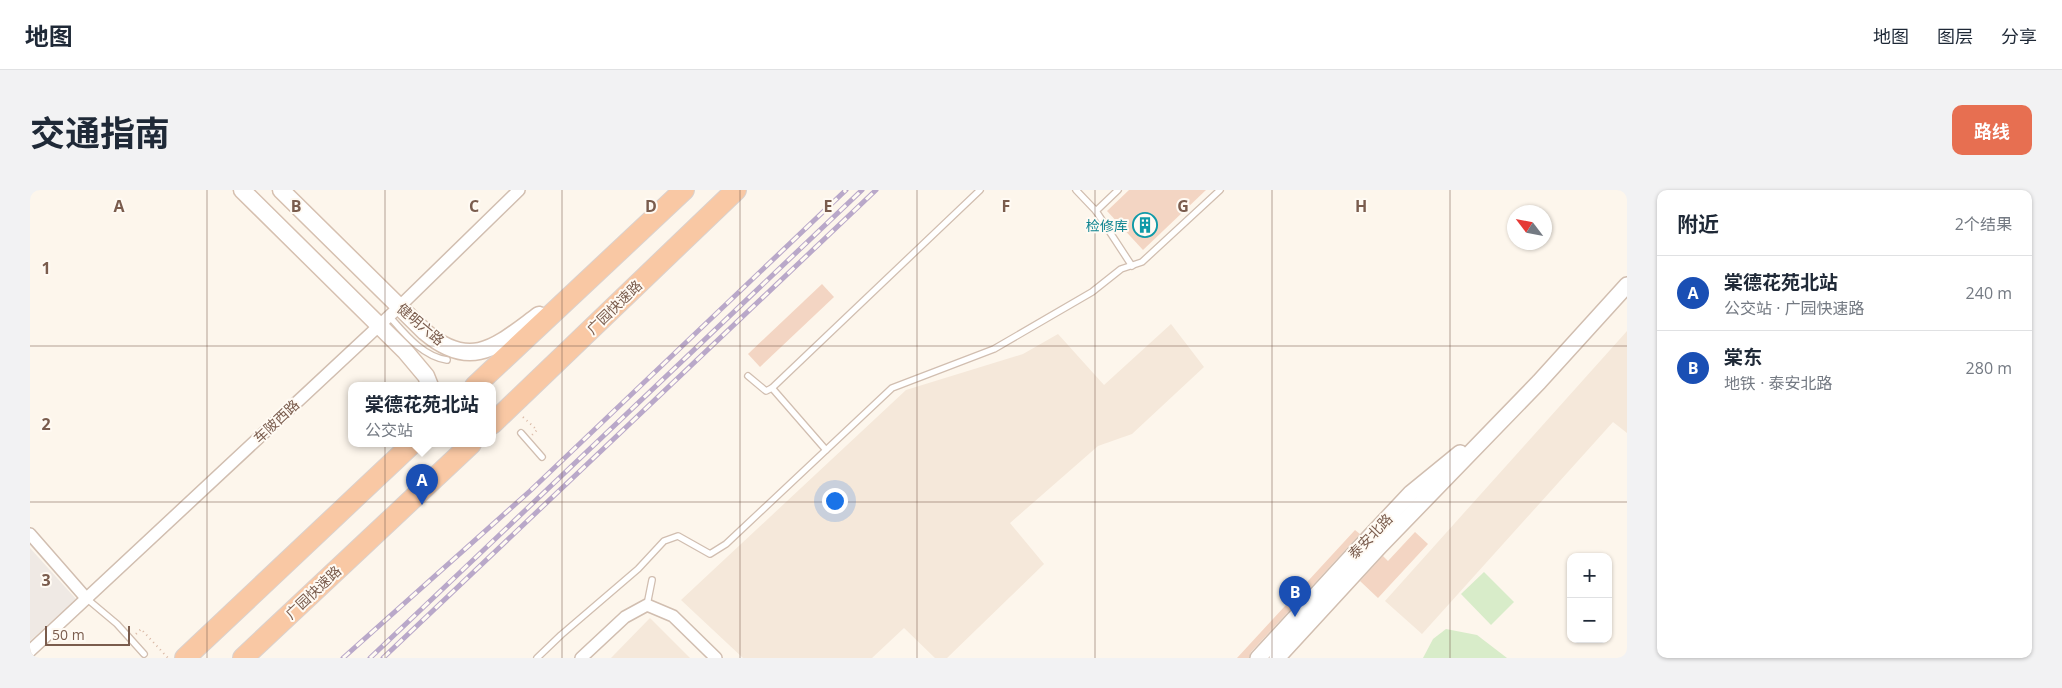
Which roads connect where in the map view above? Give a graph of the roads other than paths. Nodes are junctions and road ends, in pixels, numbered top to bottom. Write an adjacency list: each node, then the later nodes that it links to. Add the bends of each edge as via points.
1 (242, 190): 14 (main road, 健明六路)
2 (282, 190): 14 (main road, 健明六路)
3 (519, 190): 14 (street, 车陂西路)
4 (684, 190): 12 (highway)
5 (736, 190): 20 (highway, 广园快速路)
6 (980, 190): 19 (lane)
7 (1076, 190): 10 (lane)
8 (1118, 190): 10 (lane)
9 (1220, 190): 11 (lane, via 1142,262)
10 (1096, 211): 11 (lane)
11 (1132, 266): 25 (lane, via 1121,269 1092,292 994,349 892,388)
12 (584, 284): 14 (main road, 健明六路, via 510,338 483,352 466,352 436,341); 18 (highway)
13 (1627, 285): 34 (street, 泰安北路, via 1496,428)
14 (389, 316): 15 (lane, via 424,351); 17 (main road, 健明六路); 30 (street, 车陂西路)
15 (447, 360)
16 (748, 376): 19 (lane, via 766,391)
17 (428, 382)
18 (479, 382)
19 (772, 388): 25 (lane)
20 (496, 420)
21 (521, 433): 26 (lane)
22 (399, 447): 27 (main road)
23 (409, 447): 27 (highway)
24 (468, 447): 36 (highway, 广园快速路)
25 (826, 450): 37 (lane, via 726,544 710,554 678,536 664,541 638,569)
26 (542, 457)
27 (367, 485): 35 (highway)
28 (30, 534): 30 (street)
29 (652, 580): 31 (lane)
30 (86, 598): 32 (street, 车陂西路); 33 (lane, via 117,624)
31 (647, 605): 38 (street, via 626,617); 39 (street, via 677,620)
32 (30, 651)
33 (144, 654)
34 (1269, 656)
35 (185, 658)
36 (243, 658)
37 (537, 658)
38 (580, 658)
39 (716, 658)

